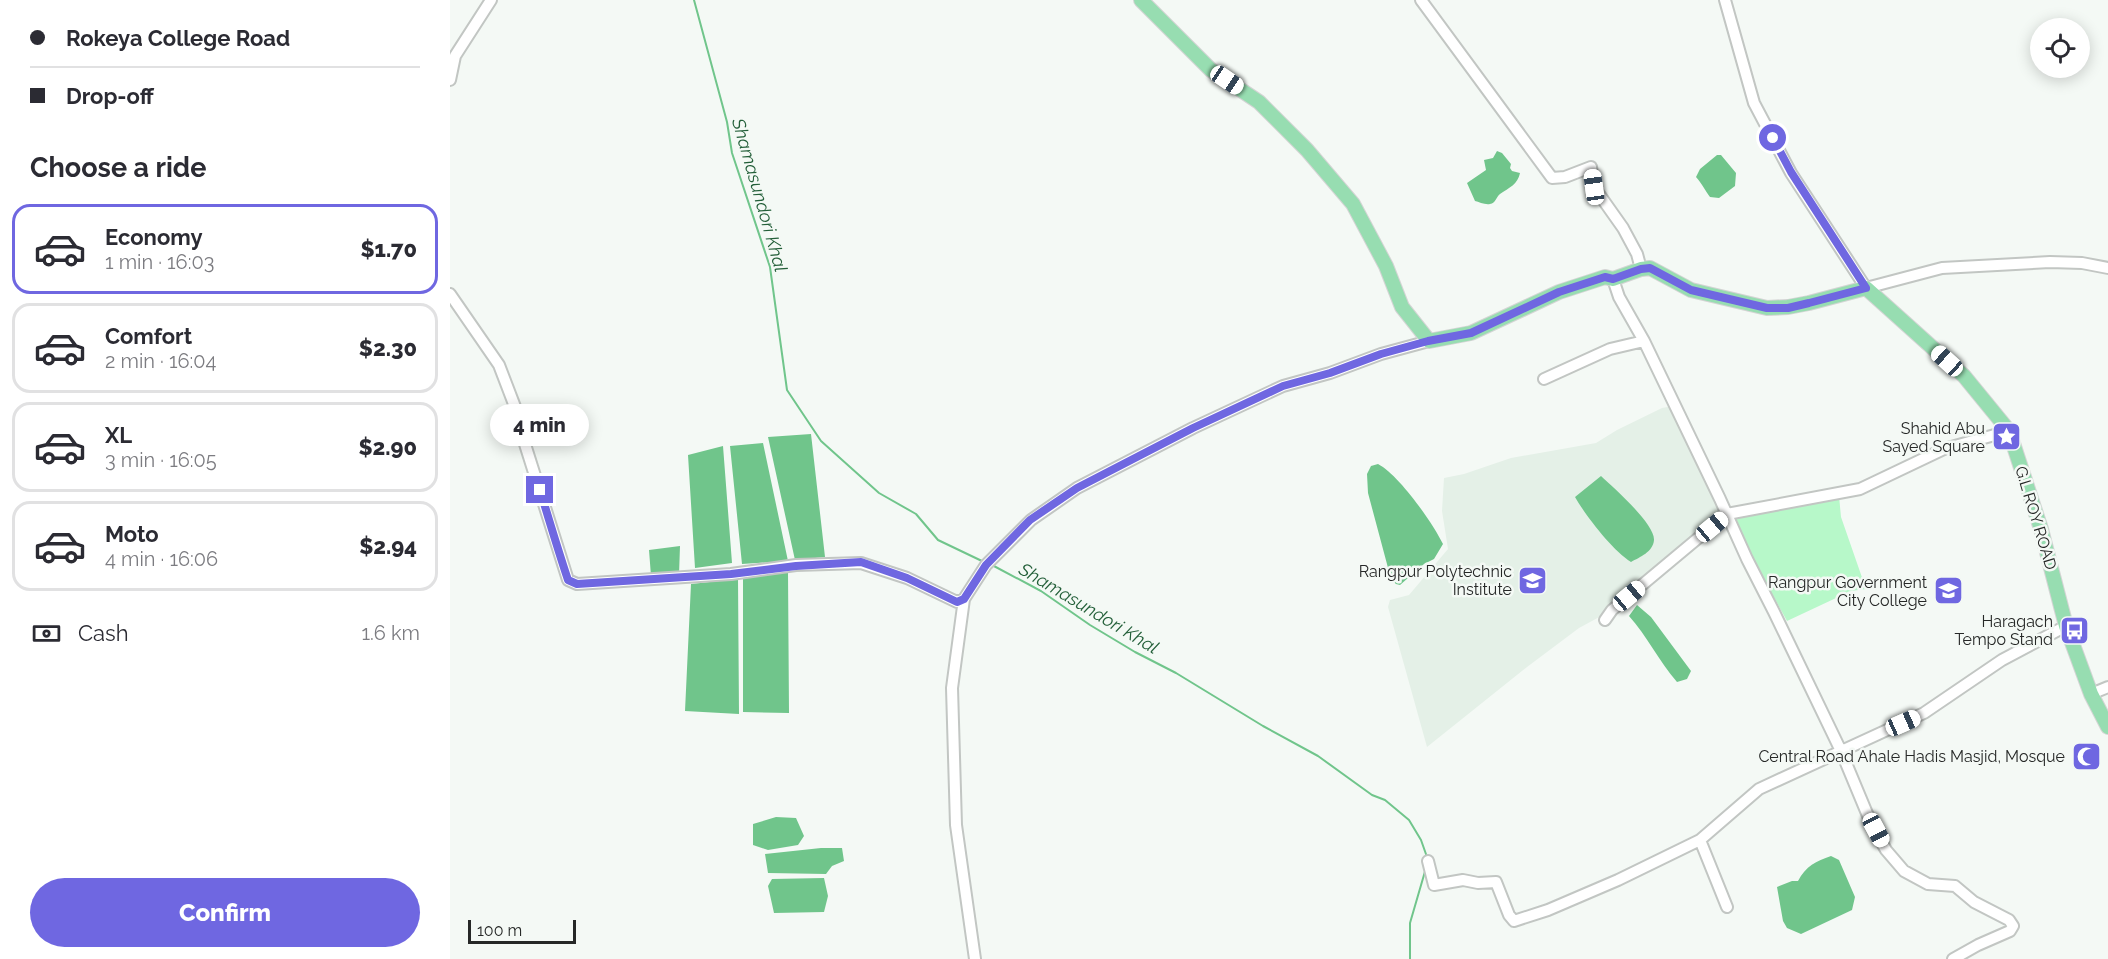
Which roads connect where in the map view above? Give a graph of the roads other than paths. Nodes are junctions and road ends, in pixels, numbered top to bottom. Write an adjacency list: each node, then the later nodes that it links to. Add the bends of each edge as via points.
1 (491, 0): 5 (street, via 455,56)
2 (1141, 0): 11 (main road, via 1211,70 1260,102 1353,204 1386,266 1402,307)
3 (1420, 0): 7 (street, via 1552,178 1591,167 1594,187 1623,228)
4 (1725, 0): 9 (street, via 1754,103 1791,172)
5 (450, 80)
6 (2108, 268): 9 (street, via 2050,262 1942,268)
7 (1641, 269): 8 (main road); 9 (main road, via 1650,268 1691,290 1767,308 1788,308)
8 (1613, 279): 11 (main road, via 1605,277 1559,292 1471,333); 12 (street)
9 (1866, 288): 14 (main road, G.L ROY ROAD, via 1964,376)
10 (450, 294): 16 (street, via 499,365 568,580 577,584 633,581 861,562 957,602)
11 (1428, 341): 16 (street, via 1283,386 1077,488 1030,520 990,561)
12 (1644, 341): 13 (street, via 1610,349); 15 (street)
13 (1544, 379)
14 (2009, 430): 15 (street, via 1944,449 1860,489); 18 (main road, G.L ROY ROAD, via 2041,529)
15 (1727, 514): 17 (street); 22 (street)
16 (964, 599): 26 (street, via 952,688 956,813)
17 (1605, 620)
18 (2066, 626): 20 (main road, G.L ROY ROAD); 22 (street, via 2002,660 1924,713)
19 (2108, 687): 20 (street)
20 (2091, 694): 21 (main road, G.L ROY ROAD)
21 (2108, 727)
22 (1841, 751): 23 (street, via 1759,789); 27 (street, via 1871,824 1904,871 1928,884 1955,886 2013,926)
23 (1700, 840): 24 (street, via 1618,880 1514,921 1496,882 1463,880 1434,885); 25 (street)
24 (1428, 861)
25 (1727, 907)
26 (975, 959)
27 (1953, 959)

